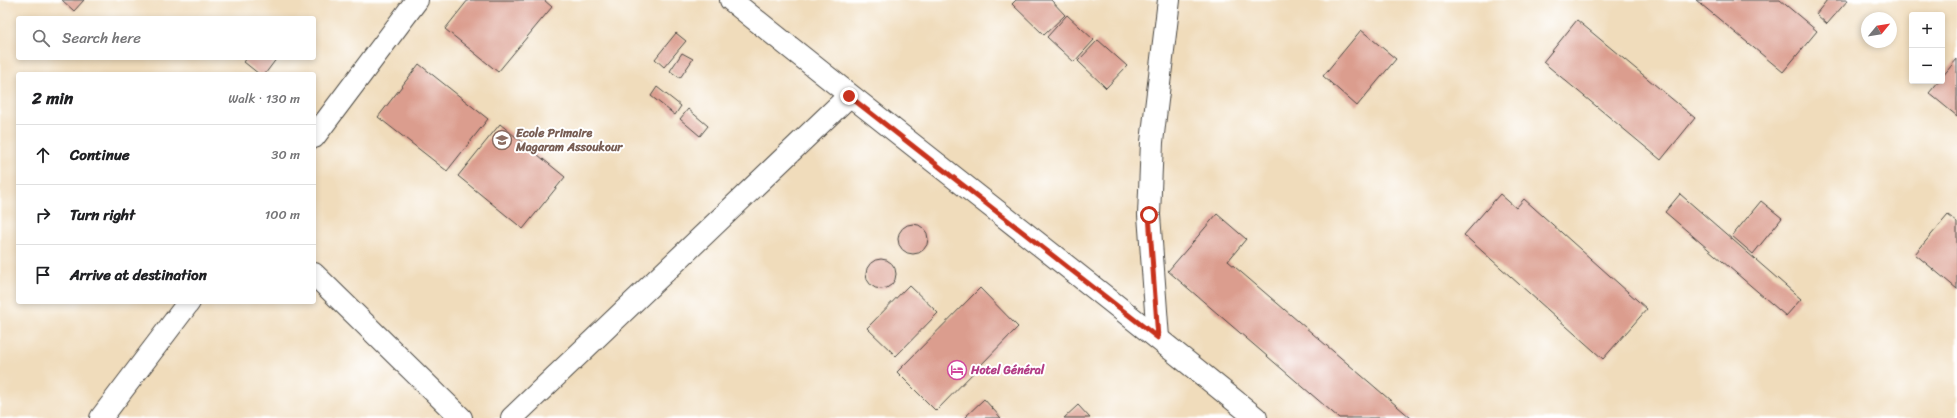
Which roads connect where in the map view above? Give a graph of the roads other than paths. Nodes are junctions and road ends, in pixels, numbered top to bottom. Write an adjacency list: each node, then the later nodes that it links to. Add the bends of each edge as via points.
1 (417, 0): 5 (street)
2 (731, 0): 4 (street)
3 (1169, 0): 8 (street, via 1152,142 1149,215)
4 (849, 96): 8 (street); 11 (street)
5 (316, 134)
6 (316, 276): 10 (street)
7 (188, 304): 9 (street)
8 (1158, 338): 12 (street)
9 (101, 418)
10 (461, 418)
11 (512, 418)
12 (1256, 418)

